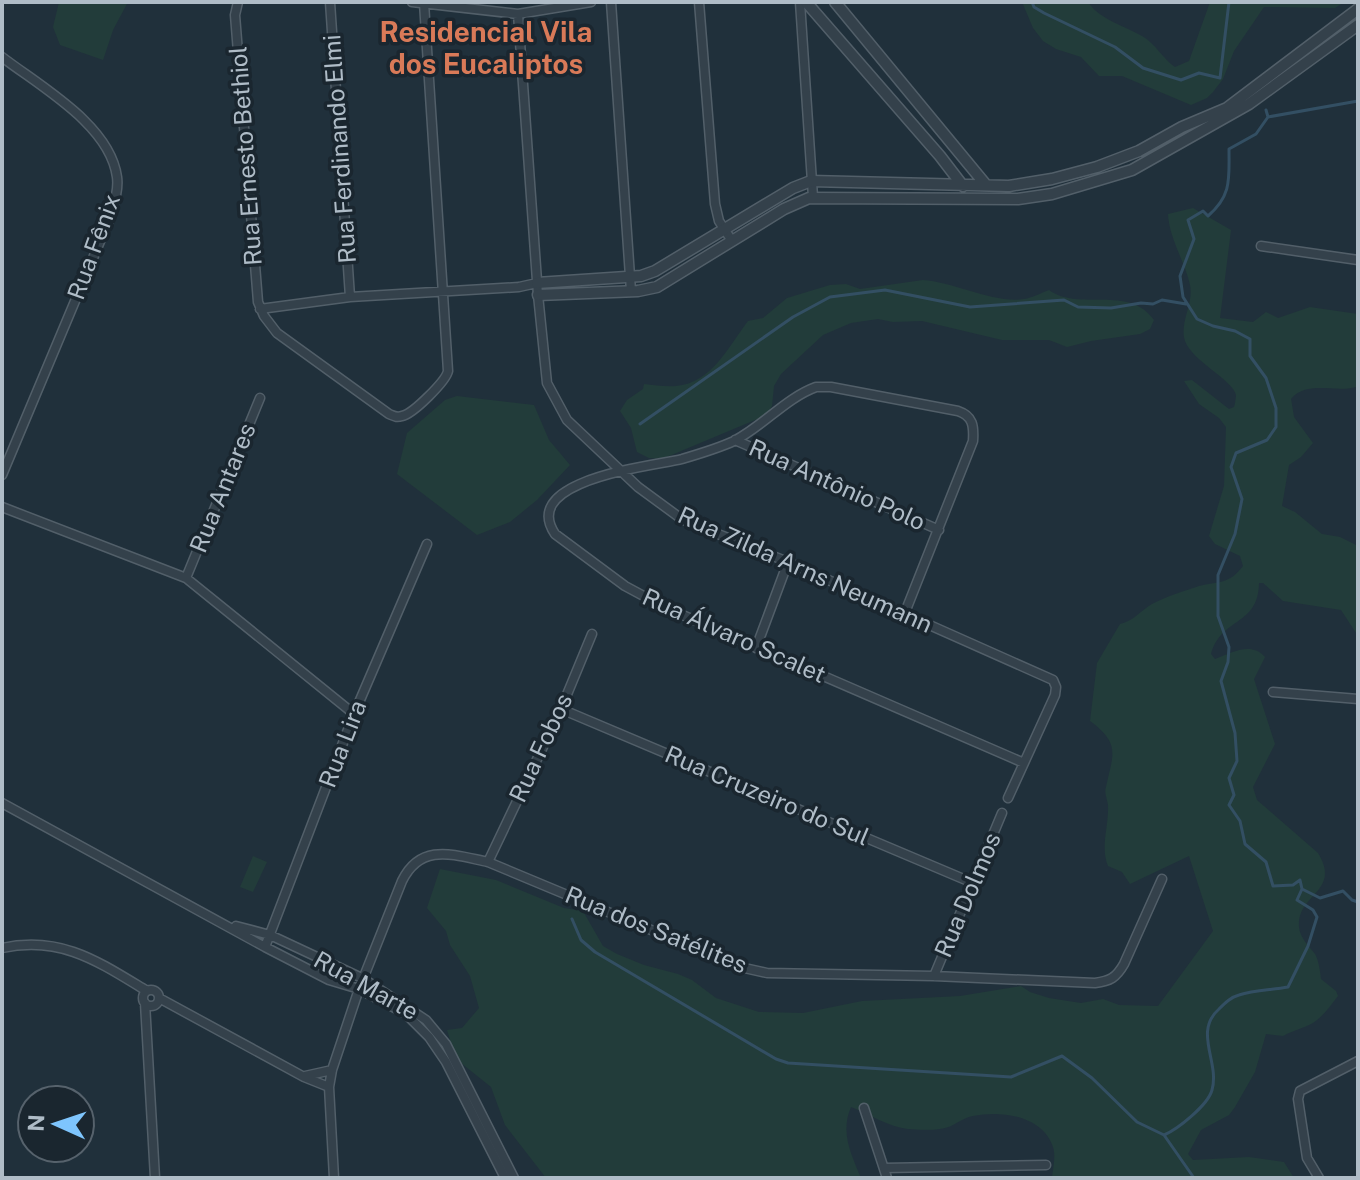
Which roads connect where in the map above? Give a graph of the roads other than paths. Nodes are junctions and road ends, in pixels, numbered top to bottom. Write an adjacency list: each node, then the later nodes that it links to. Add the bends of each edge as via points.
1 (238, 2): 33 (street, Rua Ernesto Bethiol)
2 (330, 2): 32 (street, Rua Ferdinando Elmi)
3 (412, 2): 9 (street)
4 (591, 2): 11 (street)
5 (611, 2): 26 (street)
6 (699, 2): 22 (street, via 715,204)
7 (803, 2): 16 (street); 17 (street)
8 (835, 2): 18 (street)
9 (424, 3): 11 (street); 29 (street)
10 (1357, 11): 14 (street, via 1227,108)
11 (518, 14): 27 (street, Rua Zilda Arns Neumann)
12 (1358, 25): 15 (street, via 1249,104)
13 (2, 57): 37 (street, Rua Fênix, via 104,141 118,186 109,220)
14 (1182, 127): 15 (street); 18 (street, via 1097,167 1025,183)
15 (1188, 140): 21 (street, via 1132,170 1090,184 1018,199)
16 (811, 181): 17 (street); 19 (street); 22 (street)
17 (961, 183): 18 (street); 20 (street)
18 (986, 185): 21 (street)
19 (813, 197): 20 (street); 23 (street)
20 (968, 198): 21 (street)
21 (992, 198)
22 (724, 230): 23 (street); 26 (street, via 655,271)
23 (732, 241): 30 (street, via 657,287)
24 (1261, 246): 25 (street)
25 (1358, 260)
26 (630, 276): 27 (street); 30 (street)
27 (537, 283): 28 (street); 31 (street, Rua Zilda Arns Neumann)
28 (519, 287): 29 (street); 31 (street)
29 (443, 291): 32 (street); 33 (street, via 447,378 408,414 394,416 277,333)
30 (631, 291): 31 (street)
31 (538, 295): 36 (street, Rua Zilda Arns Neumann, via 552,397 579,433)
32 (350, 297): 33 (street)
33 (260, 309)
34 (260, 398): 42 (street, Rua Antares)
35 (735, 440): 36 (street, via 683,459); 39 (street, Rua Antônio Polo); 39 (street, via 802,394 823,386 958,411 970,418 973,441)
36 (620, 469): 41 (street, Rua Zilda Arns Neumann, via 683,520); 45 (street, Rua Álvaro Scalet, via 572,487 555,501 549,518 555,534 625,586)
37 (2, 475)
38 (2, 507): 42 (street)
39 (939, 530): 43 (street)
40 (427, 544): 49 (street, Rua Lira)
41 (788, 562): 43 (street, Rua Zilda Arns Neumann); 45 (street)
42 (186, 578): 49 (street)
43 (904, 615): 50 (street, Rua Zilda Arns Neumann, via 1053,680 1055,695)
44 (592, 634): 48 (street, Rua Fobos)
45 (756, 648): 50 (street, Rua Álvaro Scalet)
46 (1273, 692): 47 (street)
47 (1358, 699)
48 (561, 709): 54 (street, Rua Fobos); 56 (street, Rua Cruzeiro do Sul)
49 (354, 714): 58 (street, Rua Lira)
50 (1024, 763): 51 (street)
51 (1008, 798)
52 (2, 803): 57 (street, Rua Marte)
53 (1002, 813): 56 (street, Rua Dolmos)
54 (488, 862): 63 (street, Rua dos Satélites, via 740,967 767,973); 64 (street, Rua dos Satélites, via 437,853 415,862 402,881)
55 (1162, 879): 63 (street, Rua dos Satélites, via 1124,964 1109,981)
56 (973, 883): 63 (street, Rua Dolmos)
57 (225, 923): 58 (street, Rua Marte); 59 (street, Rua Marte)
58 (270, 935): 59 (street, Rua Lira); 61 (street, Rua Marte)
59 (265, 947): 62 (street, Rua Marte)
60 (2, 948): 66 (street, via 38,943 63,948 91,957)
61 (312, 955): 62 (street); 64 (street, Rua Marte)
62 (307, 968): 65 (street, Rua Marte)
63 (934, 976)
64 (364, 979): 65 (street, Rua dos Satélites); 80 (street, Rua Marte, via 418,1014 446,1044)
65 (359, 989): 70 (street, Rua dos Satélites); 79 (street, Rua Marte, via 406,1014 429,1037)
66 (147, 991): 67 (street, via 157,992); 68 (street)
67 (159, 998): 68 (street, via 155,1005); 71 (street)
68 (145, 1003): 77 (street)
69 (1358, 1061): 82 (street, via 1300,1091 1307,1158)
70 (332, 1070): 71 (street); 72 (street, Rua dos Satélites)
71 (304, 1077): 72 (street)
72 (329, 1087): 78 (street, Rua dos Satélites)
73 (864, 1108): 76 (street)
74 (1046, 1165): 75 (street)
75 (976, 1168): 76 (street); 81 (street)
76 (886, 1173)
77 (155, 1178)
78 (334, 1178)
79 (505, 1178)
80 (514, 1178)
81 (980, 1178)
82 (1319, 1178)

